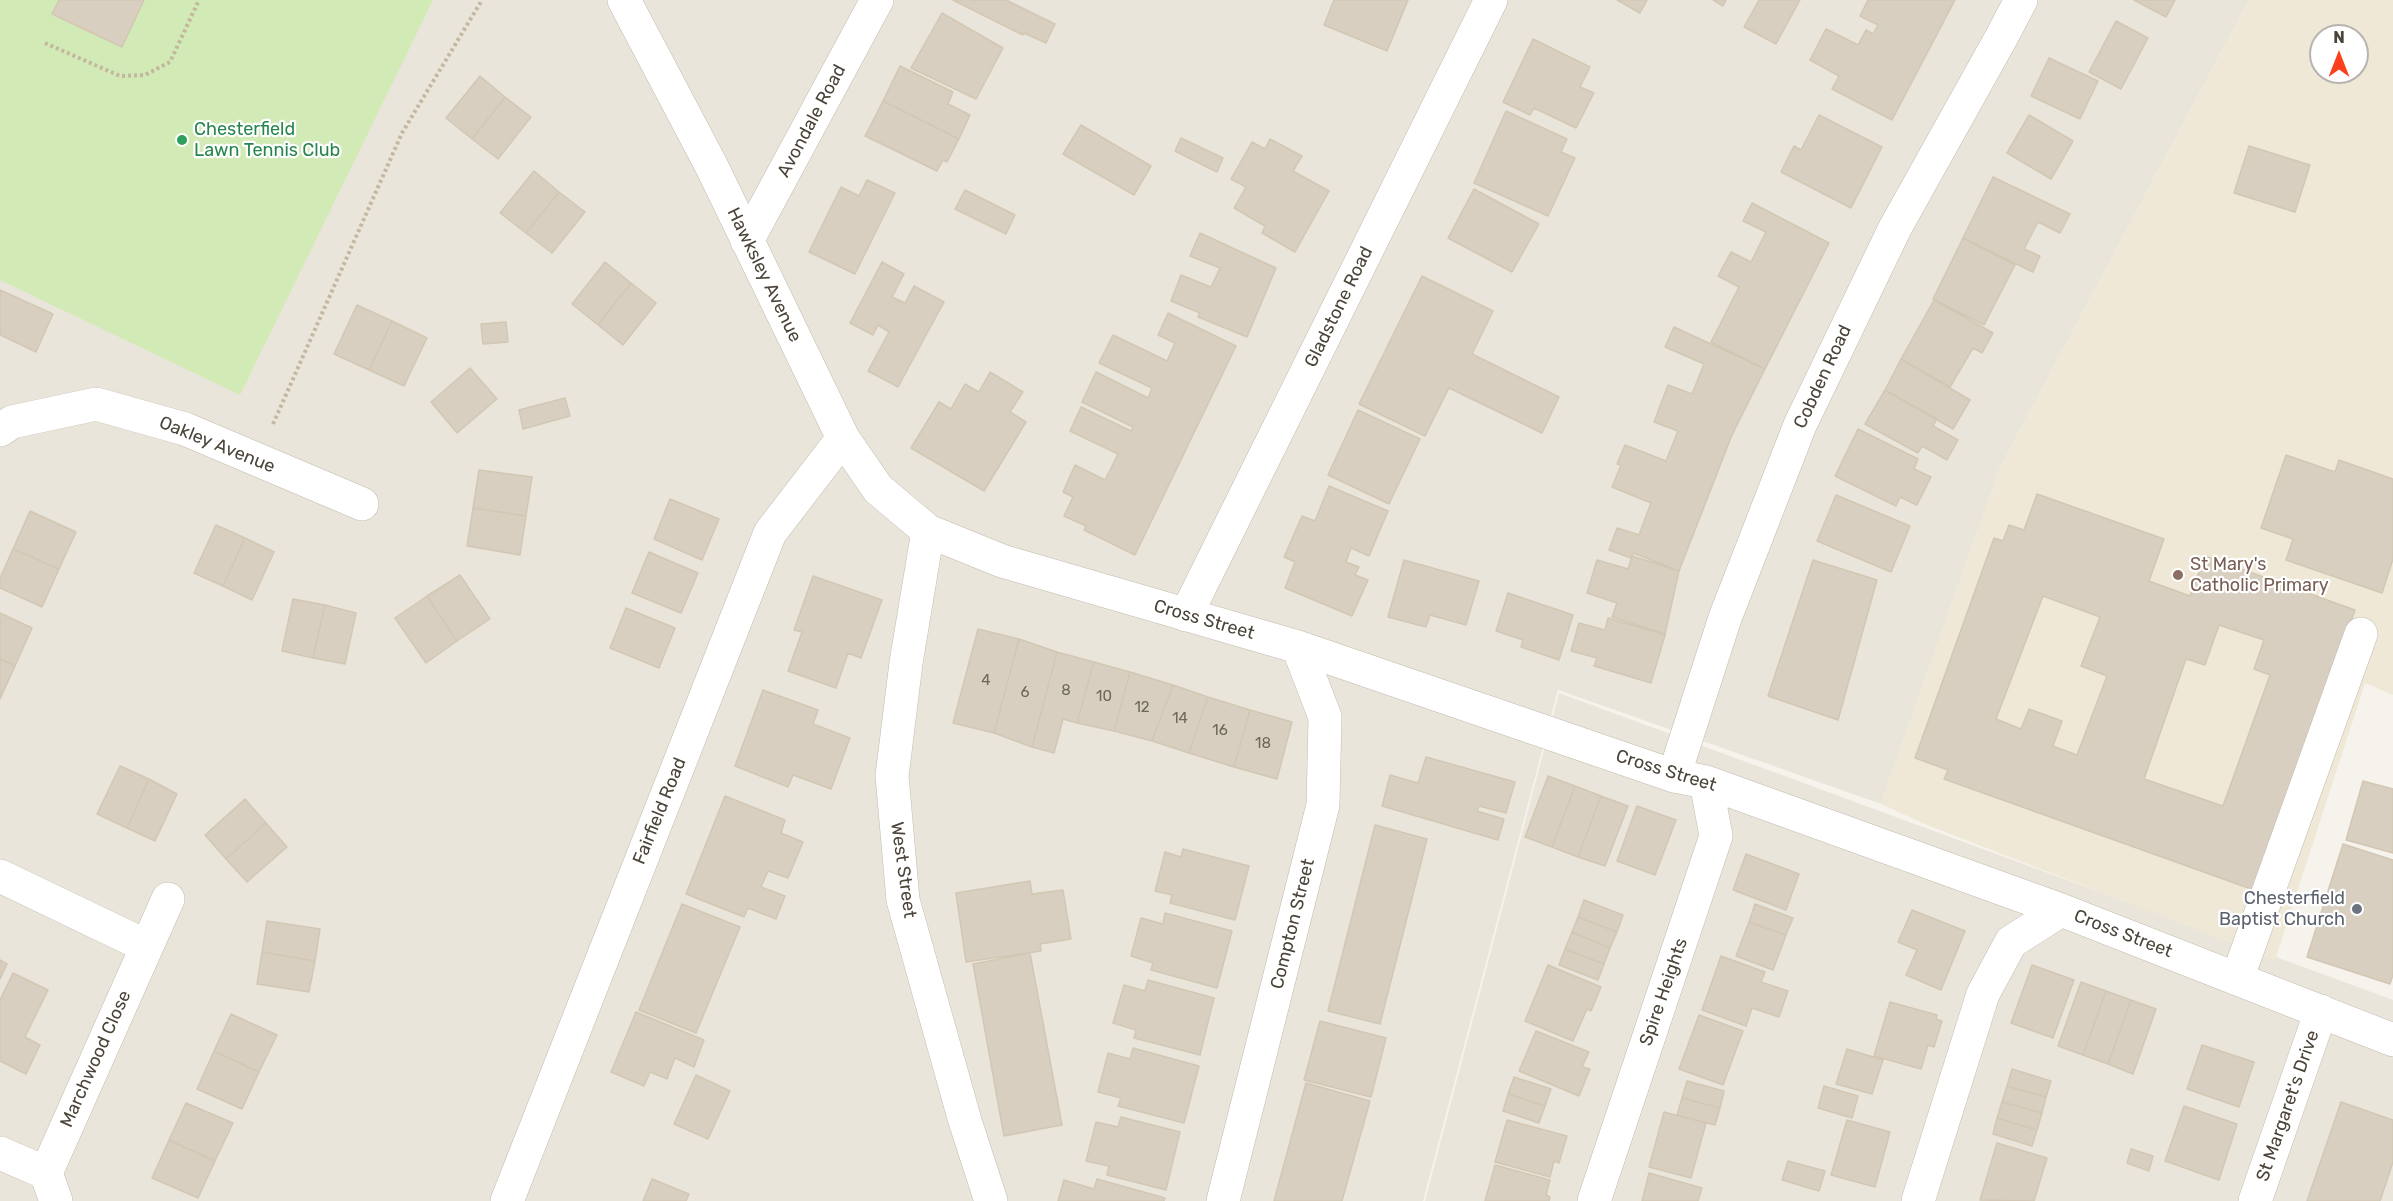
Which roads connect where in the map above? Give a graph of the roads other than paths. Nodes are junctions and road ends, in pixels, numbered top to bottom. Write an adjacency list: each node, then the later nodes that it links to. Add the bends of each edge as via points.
1 (624, 0): 5 (street, Hawksley Avenue)
2 (877, 0): 5 (street, Avondale Road)
3 (1491, 0): 10 (street, Gladstone Road)
4 (2021, 0): 13 (street, Cobden Road, via 1895,228 1800,425 1725,618)
5 (747, 241): 7 (street, Hawksley Avenue)
6 (0, 430): 8 (street, Oakley Avenue, via 12,422 96,404 185,429)
7 (843, 438): 9 (street, Hawksley Avenue, via 878,489); 24 (street, Fairfield Road, via 770,533)
8 (362, 504)
9 (928, 531): 10 (street, Cross Street, via 1002,561); 25 (street, West Street, via 892,776 903,900 964,1121)
10 (1186, 615): 12 (street, Cross Street)
11 (2361, 634): 19 (street)
12 (1298, 647): 13 (street, Cross Street); 26 (street, Compton Street, via 1325,717 1323,805)
13 (1674, 776): 14 (street, Cross Street)
14 (1706, 782): 17 (street, Cross Street); 27 (street, Spire Heights, via 1716,836)
15 (0, 876): 18 (street)
16 (168, 899): 18 (street, Marchwood Close)
17 (2061, 910): 19 (street, Cross Street); 28 (street, via 2011,942 1983,994)
18 (146, 946): 23 (street, Marchwood Close)
19 (2237, 979): 20 (street, Cross Street)
20 (2320, 1011): 21 (street, Cross Street); 29 (street, St Margaret's Drive)
21 (2393, 1040)
22 (0, 1153): 23 (street, Marchwood Close)
23 (50, 1187)
24 (507, 1201)
25 (991, 1201)
26 (1223, 1201)
27 (1594, 1201)
28 (1918, 1201)
29 (2255, 1201)

